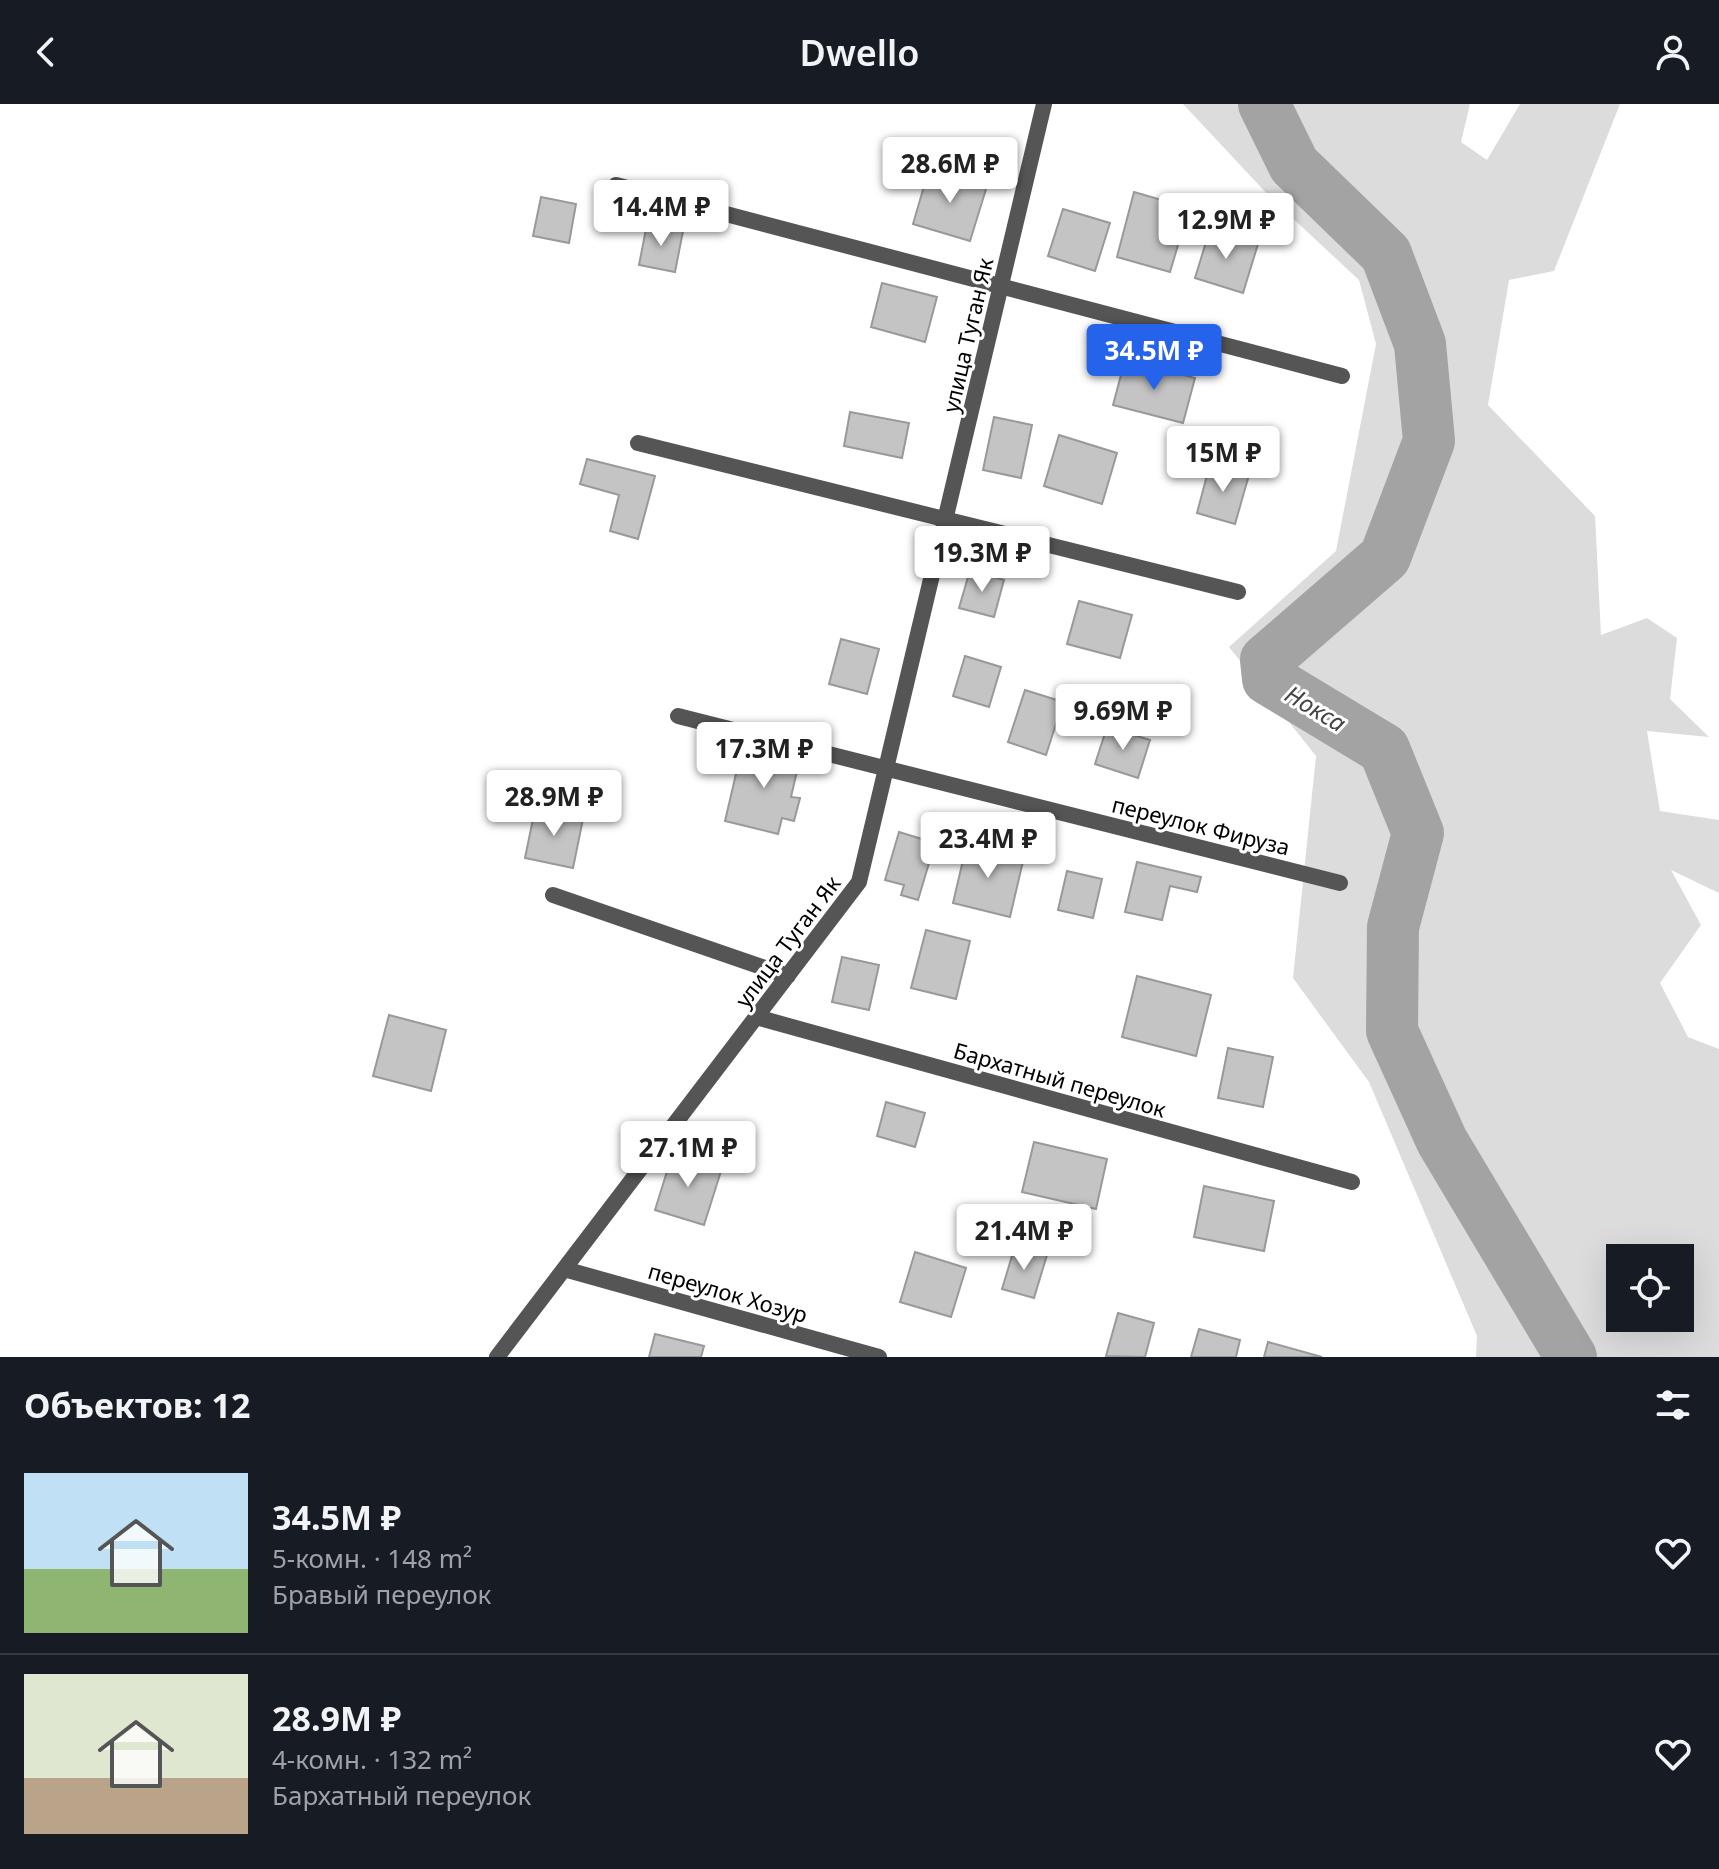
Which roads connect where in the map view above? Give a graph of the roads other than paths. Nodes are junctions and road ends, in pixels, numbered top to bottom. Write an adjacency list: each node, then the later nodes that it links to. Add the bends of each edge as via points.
1 (1044, 104): 3 (street, улица Туган Як)
2 (616, 185): 3 (street)
3 (1001, 286): 4 (street); 6 (street, улица Туган Як)
4 (1342, 376)
5 (638, 443): 6 (street)
6 (945, 519): 7 (street); 9 (street, улица Туган Як)
7 (1238, 592)
8 (678, 716): 9 (street, переулок Фируза)
9 (886, 768): 10 (street, переулок Фируза); 12 (street, улица Туган Як, via 859,882)
10 (1340, 883)
11 (553, 895): 12 (street)
12 (788, 976): 13 (street, улица Туган Як)
13 (756, 1017): 14 (street, Бархатный переулок); 15 (street, улица Туган Як)
14 (1352, 1182)
15 (564, 1269): 16 (street, улица Туган Як); 17 (street, переулок Хозур)
16 (497, 1357)
17 (879, 1357)

